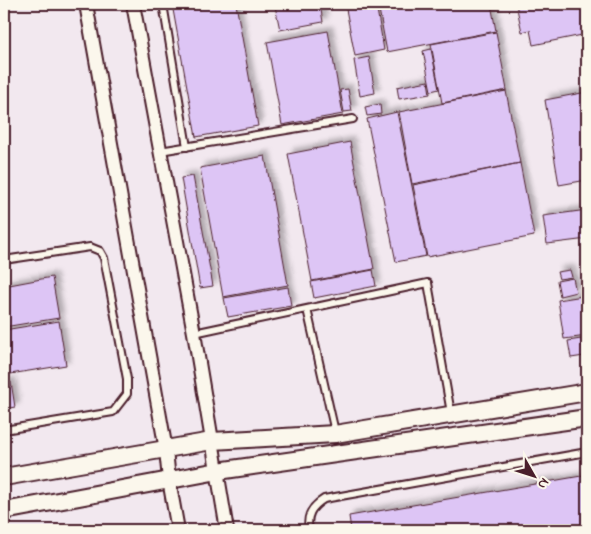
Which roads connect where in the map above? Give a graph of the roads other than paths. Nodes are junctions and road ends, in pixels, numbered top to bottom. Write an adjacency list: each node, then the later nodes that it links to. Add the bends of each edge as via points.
1 (86, 4): 16 (street)
2 (133, 4): 6 (street)
3 (163, 4): 5 (lane)
4 (353, 119): 5 (lane)
5 (187, 147): 6 (lane)
6 (160, 151): 9 (street)
7 (4, 260): 13 (lane, via 90,247 100,252 104,258 124,360 127,394 113,412)
8 (307, 309): 9 (lane); 11 (lane, via 428,284); 14 (lane)
9 (194, 333): 15 (street)
10 (587, 392): 11 (street)
11 (451, 414): 14 (street)
12 (587, 418): 18 (street)
13 (4, 430)
14 (336, 434): 15 (street)
15 (212, 441): 16 (street); 18 (street)
16 (166, 450): 19 (street); 20 (street)
17 (587, 452): 24 (lane, via 324,500 309,513)
18 (218, 471): 20 (street); 23 (street)
19 (4, 477)
20 (169, 480): 21 (street); 22 (street)
21 (4, 511)
22 (178, 530)
23 (226, 530)
24 (308, 530)

